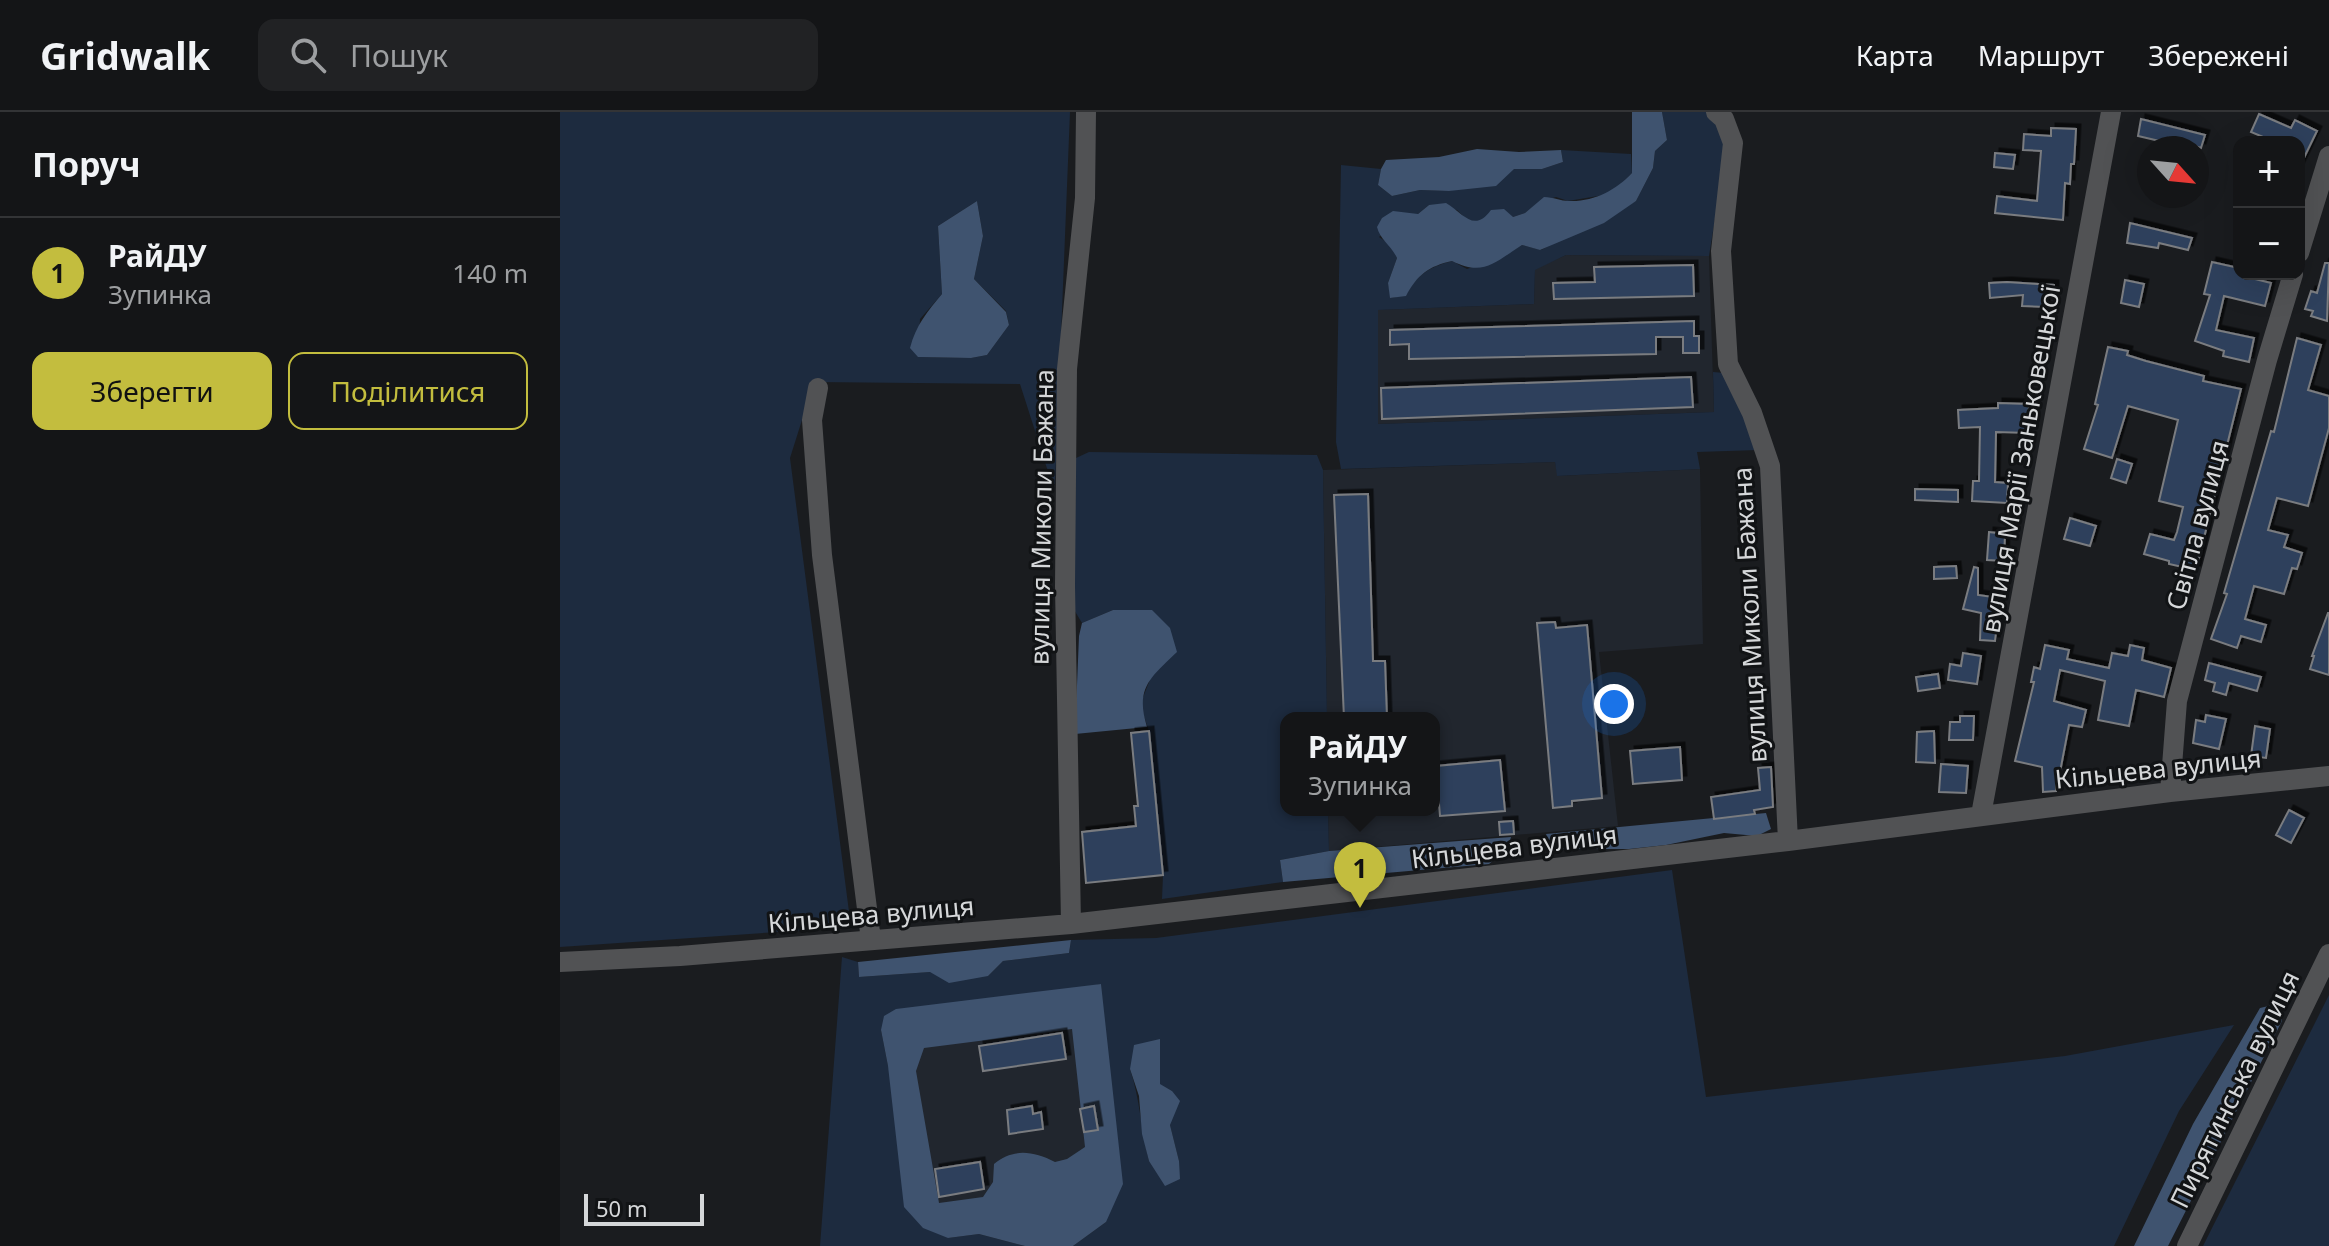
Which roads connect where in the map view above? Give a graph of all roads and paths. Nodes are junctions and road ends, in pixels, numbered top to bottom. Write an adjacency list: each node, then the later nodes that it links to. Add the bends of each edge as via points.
1 (1086, 112): 12 (street, вулиця Миколи Бажана, via 1085,198 1067,369)
2 (1716, 112): 11 (street, вулиця Миколи Бажана, via 1733,143 1721,251 1728,364 1770,466)
3 (2111, 112): 10 (street, вулиця Марії Заньковецької)
4 (2329, 156): 5 (street)
5 (2305, 234)
6 (2291, 280): 9 (street, Світла вулиця, via 2177,701)
7 (818, 388): 13 (street, via 812,420 822,555)
8 (2329, 776): 9 (street, Кільцева вулиця)
9 (2170, 792): 10 (street, Кільцева вулиця)
10 (1981, 815): 11 (street, Кільцева вулиця)
11 (1788, 841): 12 (street, Кільцева вулиця)
12 (1071, 924): 13 (street, Кільцева вулиця)
13 (871, 940): 15 (street, Кільцева вулиця)
14 (2329, 954): 16 (street, Пирятинська вулиця)
15 (560, 962)
16 (2187, 1246)

